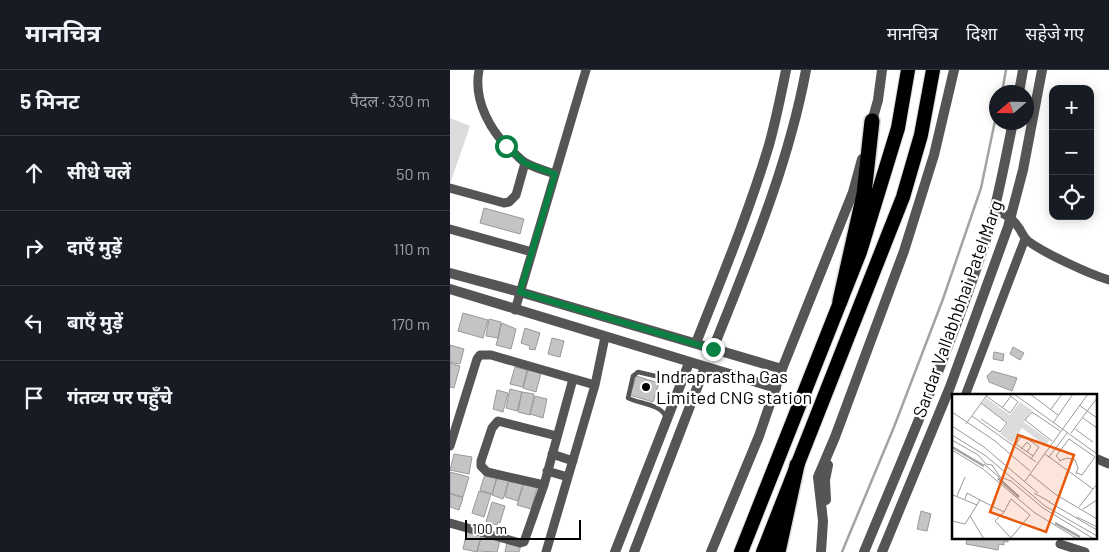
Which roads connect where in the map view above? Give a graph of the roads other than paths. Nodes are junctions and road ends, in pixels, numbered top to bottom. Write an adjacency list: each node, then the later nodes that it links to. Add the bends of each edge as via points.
1 (479, 70): 14 (street, via 480,98 488,120 495,134)
2 (586, 70): 15 (street)
3 (786, 70): 29 (street, via 751,201)
4 (806, 70): 30 (street, via 799,109 774,190)
5 (882, 70): 12 (street)
6 (908, 70): 26 (highway, via 898,128 860,252)
7 (933, 70): 47 (highway, via 921,135 903,197)
8 (954, 70): 41 (street, via 934,155 904,251)
9 (1023, 70): 11 (street)
10 (1042, 70): 18 (street, Sardar Vallabhbhai Patel Marg, via 1023,170)
11 (1020, 85)
12 (872, 122): 26 (highway, via 864,194); 33 (street, via 854,192)
13 (1011, 130): 17 (street, Sardar Vallabhbhai Patel Marg)
14 (525, 163): 15 (street); 16 (street, via 516,195 509,202)
15 (555, 174): 21 (street)
16 (450, 188)
17 (994, 209): 18 (street); 62 (street, Sardar Vallabhbhai Patel Marg, via 934,384)
18 (1010, 218): 20 (street); 63 (street, Sardar Vallabhbhai Patel Marg, via 950,386)
19 (450, 229): 21 (street)
20 (1025, 239): 23 (street); 38 (street)
21 (532, 252): 25 (street)
22 (450, 273): 25 (street)
23 (1109, 280)
24 (450, 289): 27 (street)
25 (520, 292): 27 (street); 29 (street)
26 (840, 301): 57 (highway)
27 (514, 310): 28 (street)
28 (606, 338): 31 (street); 36 (street)
29 (696, 342): 30 (street)
30 (713, 349): 33 (street)
31 (688, 362): 32 (street); 35 (street)
32 (705, 367): 37 (street); 55 (street)
33 (782, 369): 37 (street)
34 (573, 379): 36 (street); 40 (street); 42 (street, via 491,355 480,355)
35 (681, 382): 39 (street); 39 (lane, via 638,372 633,376 628,398 659,408)
36 (595, 385): 45 (street)
37 (776, 388): 56 (street, via 760,436)
38 (966, 394)
39 (667, 419): 54 (street)
40 (557, 436): 43 (street); 50 (street, via 498,421 492,428 481,461 487,472)
41 (835, 437): 60 (street, via 818,477 823,521); 61 (street, via 825,480)
42 (450, 446)
43 (552, 454): 45 (street); 48 (street)
44 (1096, 458): 46 (street)
45 (573, 461): 49 (street)
46 (1109, 464)
47 (797, 465): 58 (highway); 59 (highway)
48 (547, 471): 49 (street); 50 (street)
49 (568, 477): 53 (street)
50 (544, 485): 51 (street, via 524,542)
51 (450, 523)
52 (1060, 545): 64 (street)
53 (546, 552)
54 (616, 552)
55 (634, 552)
56 (711, 552)
57 (741, 552)
58 (763, 552)
59 (778, 552)
60 (820, 552)
61 (827, 552)
62 (864, 552)
63 (882, 552)
64 (1084, 552)

